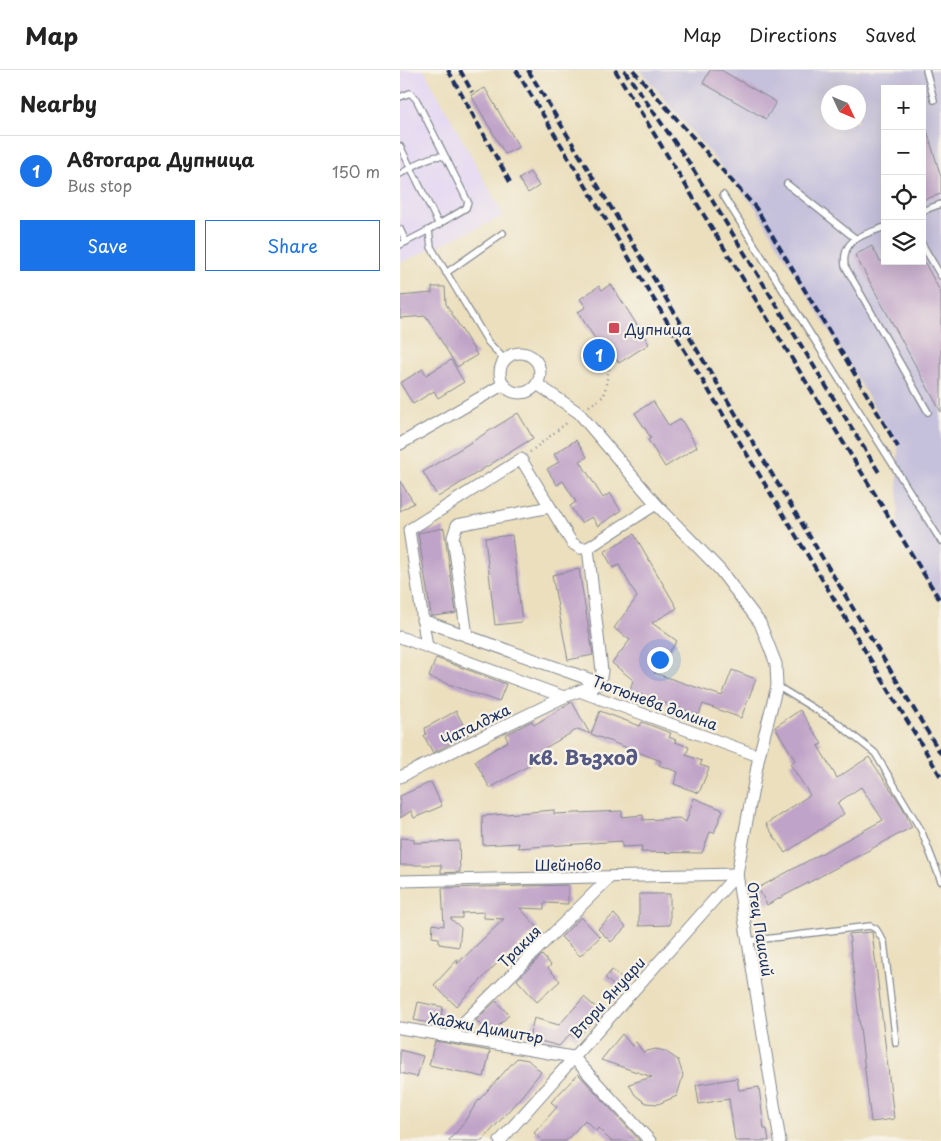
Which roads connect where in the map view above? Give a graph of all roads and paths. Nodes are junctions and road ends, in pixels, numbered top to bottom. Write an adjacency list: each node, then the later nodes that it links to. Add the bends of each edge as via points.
1 (926, 70): 3 (lane)
2 (400, 96): 5 (lane, via 410,93 416,99)
3 (934, 100)
4 (400, 146): 6 (lane)
5 (446, 158): 6 (lane, via 434,157); 12 (lane, via 468,202 466,208)
6 (411, 168): 7 (lane); 12 (lane)
7 (400, 174)
8 (786, 184): 17 (lane)
9 (723, 195): 29 (lane)
10 (941, 204): 11 (lane)
11 (926, 210)
12 (439, 225): 15 (lane)
13 (400, 229): 18 (lane)
14 (881, 229): 17 (lane)
15 (429, 230): 18 (lane); 20 (lane, via 431,247)
16 (503, 233): 20 (lane)
17 (856, 239): 25 (lane, via 844,254 845,266)
18 (403, 244)
19 (926, 251): 21 (lane)
20 (446, 273): 22 (lane, via 488,342)
21 (941, 276)
22 (506, 360): 23 (street, via 500,372); 24 (street, via 517,354 530,356 538,365)
23 (504, 384): 24 (street, via 520,393); 26 (street)
24 (537, 384): 27 (street, Отец Паисий, via 579,413)
25 (928, 412)
26 (400, 444)
27 (656, 504): 30 (street); 36 (street, Отец Паисий, via 720,570 760,623 776,664)
28 (550, 506): 30 (street, via 572,543); 31 (street, via 521,459 409,530); 32 (street, via 457,525 453,538)
29 (941, 541)
30 (588, 548): 35 (street, via 602,671)
31 (422, 620): 32 (street); 34 (street)
32 (467, 636): 35 (street)
33 (400, 637): 34 (street)
34 (426, 647): 38 (street)
35 (600, 683): 37 (street)
36 (777, 686): 39 (street, Отец Паисий); 44 (lane, via 836,722 874,753 921,830)
37 (579, 691): 38 (street, Тютюнева долина); 39 (street, Тютюнева долина)
38 (564, 698): 40 (street, Чаталджа)
39 (759, 756): 41 (street, Отец Паисий)
40 (400, 777)
41 (737, 874): 42 (street, Шейново); 45 (street, Отец Паисий); 49 (street, Втори Януари)
42 (609, 878): 43 (street, Шейново); 47 (street, Тракия)
43 (400, 881)
44 (941, 882)
45 (748, 941): 48 (lane, via 870,926 876,928 884,942); 52 (street, Отец Паисий)
46 (400, 1028): 47 (street, Хаджи Димитър)
47 (450, 1036): 49 (street, Хаджи Димитър)
48 (896, 1043)
49 (573, 1057): 50 (street, Втори Януари); 51 (street)
50 (500, 1141)
51 (650, 1141)
52 (780, 1141)

